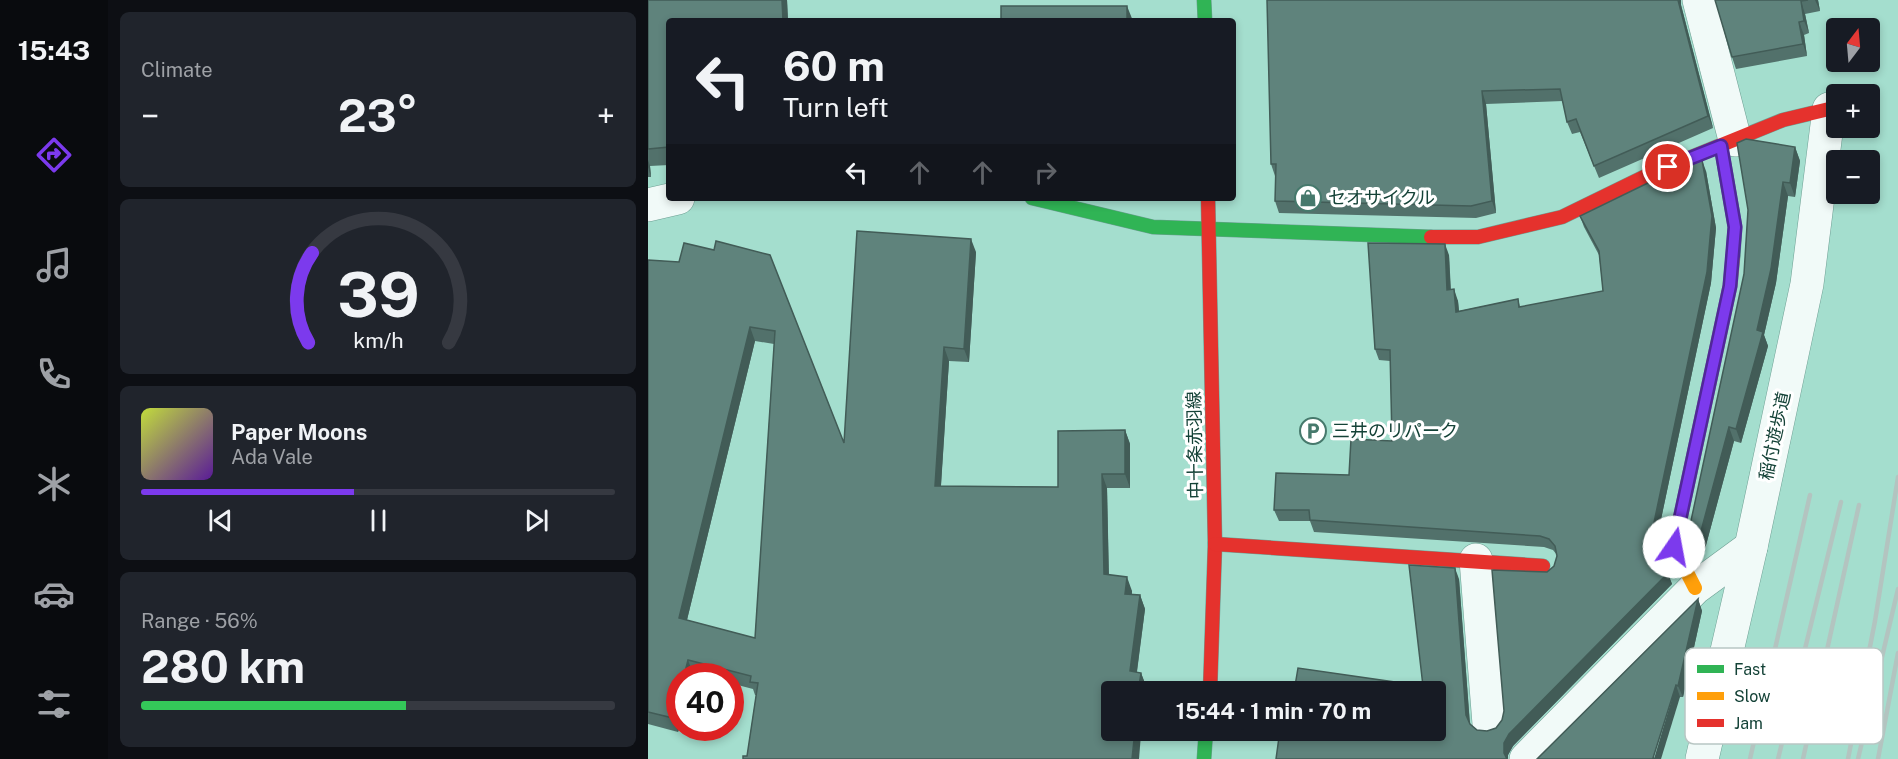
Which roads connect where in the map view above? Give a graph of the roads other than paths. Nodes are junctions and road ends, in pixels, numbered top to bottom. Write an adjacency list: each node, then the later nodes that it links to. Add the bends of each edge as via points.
1 (1204, 0): 3 (street)
2 (1699, 0): 6 (street)
3 (1205, 18)
4 (1826, 110): 6 (street, via 1783,120)
5 (1826, 133): 13 (street, 稲付遊歩道, via 1807,284)
6 (1728, 143): 11 (street, via 1650,174 1562,217 1478,237); 16 (street, via 1735,227 1730,286 1674,547)
7 (666, 201): 10 (street)
8 (1045, 201): 11 (street, via 1153,227)
9 (1208, 201): 11 (street, 中十条赤羽線)
10 (648, 205)
11 (1209, 231): 12 (street, 中十条赤羽線)
12 (1215, 544): 14 (street); 18 (street, 中十条赤羽線)
13 (1751, 547): 16 (street); 17 (street, 稲付遊歩道)
14 (1476, 560): 15 (street); 19 (street)
15 (1544, 566)
16 (1695, 588): 23 (street)
17 (1728, 648)
18 (1210, 681)
19 (1489, 724)
20 (1205, 741): 22 (street)
21 (1705, 744): 24 (street, 稲付遊歩道)
22 (1204, 759)
23 (1526, 759)
24 (1702, 759)

